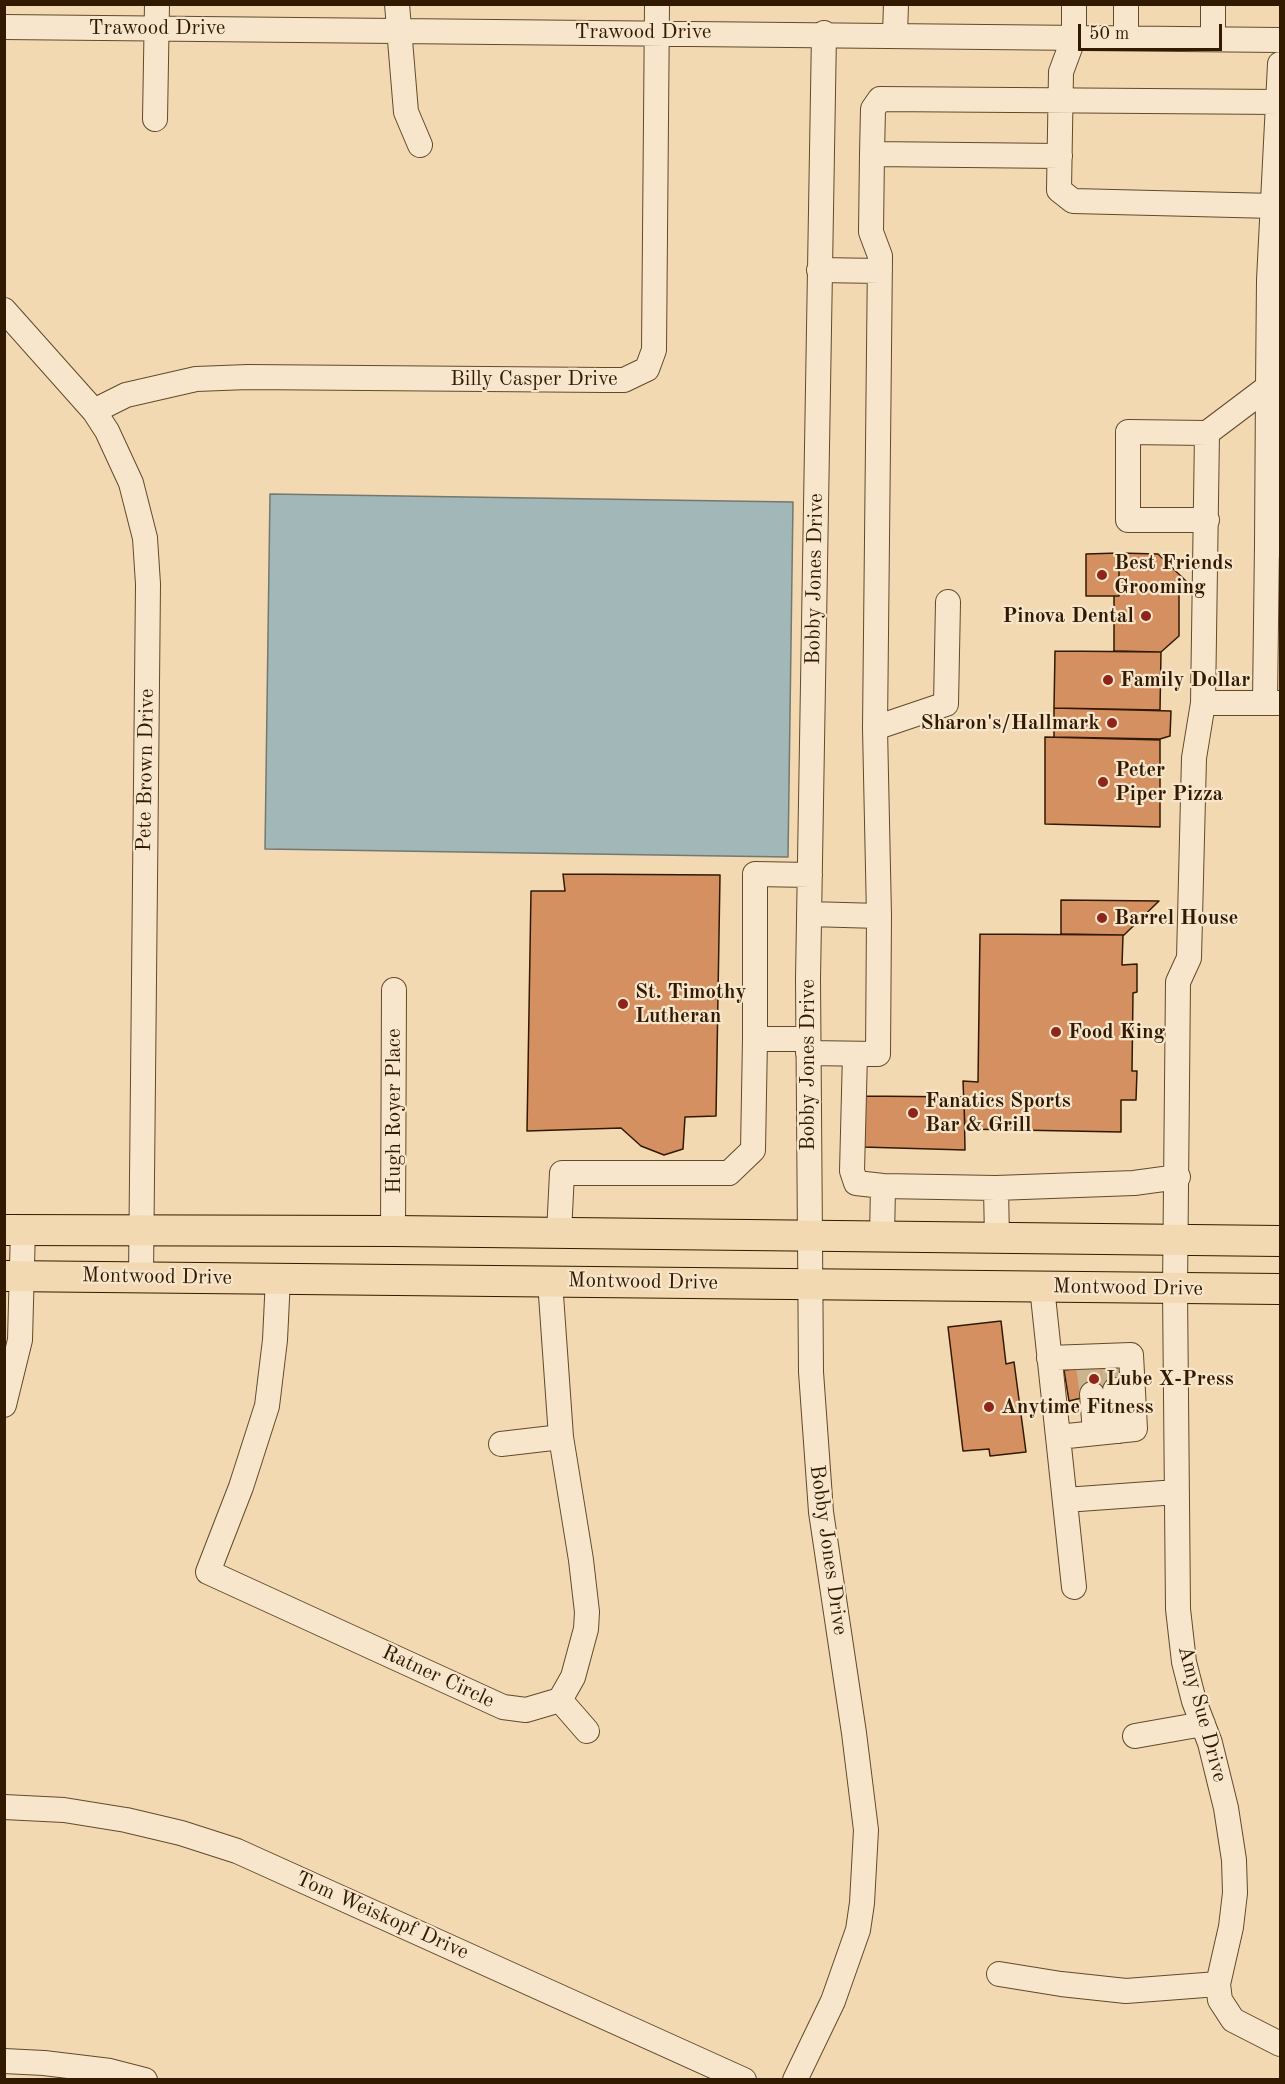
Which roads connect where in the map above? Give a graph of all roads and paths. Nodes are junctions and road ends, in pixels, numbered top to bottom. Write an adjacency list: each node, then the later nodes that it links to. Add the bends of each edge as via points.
1 (397, 4): 9 (street)
2 (657, 4): 10 (street, Billy Casper Drive)
3 (896, 4): 12 (street)
4 (1074, 4): 13 (street)
5 (1126, 4): 14 (street)
6 (1213, 4): 15 (street)
7 (157, 16): 8 (street, Trawood Drive); 9 (street, Trawood Drive); 20 (street)
8 (4, 27)
9 (400, 30): 10 (street, Trawood Drive); 21 (street, via 406,112)
10 (657, 33): 11 (street, Trawood Drive); 30 (street, Billy Casper Drive, via 654,350 647,369 624,380 196,379 126,395)
11 (824, 33): 12 (street, Trawood Drive); 25 (street, Bobby Jones Drive)
12 (896, 34): 13 (street, Trawood Drive)
13 (1074, 37): 14 (street, Trawood Drive); 18 (street, via 1061,72)
14 (1126, 38): 15 (street, Trawood Drive)
15 (1213, 39): 16 (street, Trawood Drive)
16 (1281, 40)
17 (1281, 64): 19 (street)
18 (1061, 101): 19 (street); 22 (street, via 880,99 873,110); 23 (street)
19 (1280, 102): 24 (street)
20 (155, 119)
21 (420, 145)
22 (872, 154): 23 (street); 26 (street, via 871,232 880,256)
23 (1060, 156): 24 (street, via 1059,190 1073,201)
24 (1274, 206): 27 (street)
25 (819, 270): 26 (street); 39 (street, Bobby Jones Drive)
26 (880, 271): 38 (street)
27 (1275, 280): 29 (street)
28 (4, 310): 30 (street, Pete Brown Drive)
29 (1268, 387): 31 (street); 32 (street)
30 (94, 411): 50 (street, Pete Brown Drive, via 131,483 143,528 148,585)
31 (1207, 433): 33 (street, Amy Sue Drive); 33 (street, via 1128,432 1128,520)
32 (1274, 435): 34 (street)
33 (1206, 520): 37 (street, Amy Sue Drive)
34 (1274, 545): 36 (street)
35 (948, 602): 38 (street, via 946,704)
36 (1273, 702): 37 (street)
37 (1203, 703): 46 (street, Amy Sue Drive, via 1194,758 1189,958 1178,982)
38 (875, 728): 41 (street)
39 (810, 875): 40 (street, Bobby Jones Drive); 43 (street, via 755,874)
40 (809, 914): 41 (street); 44 (street, Bobby Jones Drive)
41 (879, 916): 45 (street, via 878,1054)
42 (394, 990): 51 (street, Hugh Royer Place)
43 (755, 1039): 44 (street); 52 (street, via 753,1150 729,1173 562,1173)
44 (808, 1046): 45 (street); 53 (street, Bobby Jones Drive)
45 (855, 1054): 47 (street, via 852,1171 856,1183)
46 (1178, 1177): 48 (street, via 1134,1183); 56 (street, Amy Sue Drive)
47 (884, 1186): 48 (street); 54 (street)
48 (996, 1188): 55 (street)
49 (14, 1230): 50 (main road); 58 (street)
50 (142, 1231): 51 (main road); 59 (street, Pete Brown Drive)
51 (393, 1231): 52 (main road)
52 (559, 1233): 53 (main road)
53 (809, 1237): 54 (main road); 62 (street, Bobby Jones Drive)
54 (882, 1238): 55 (main road)
55 (997, 1239): 56 (main road)
56 (1177, 1240): 57 (main road); 64 (street, Amy Sue Drive)
57 (1281, 1241)
58 (14, 1276): 59 (main road, Montwood Drive); 68 (street, via 20,1340)
59 (141, 1276): 60 (main road, Montwood Drive)
60 (278, 1278): 61 (main road, Montwood Drive); 76 (street, Ratner Circle, via 267,1406 208,1572 503,1707 526,1710)
61 (549, 1281): 62 (main road, Montwood Drive); 70 (street)
62 (811, 1283): 63 (main road, Montwood Drive); 87 (street, Bobby Jones Drive, via 812,1396 821,1512 866,1841 862,1903 848,1965)
63 (1042, 1287): 64 (main road, Montwood Drive); 66 (street)
64 (1175, 1289): 65 (main road, Montwood Drive); 73 (street, Amy Sue Drive)
65 (1281, 1289)
66 (1049, 1358): 69 (street, via 1099,1361 1131,1355 1135,1429); 71 (street)
67 (1103, 1392): 69 (street)
68 (6, 1396)
69 (1106, 1432): 71 (street)
70 (561, 1437): 72 (street); 76 (street, via 587,1612 573,1677)
71 (1058, 1437): 74 (street)
72 (501, 1444)
73 (1177, 1492): 74 (street); 77 (street, Amy Sue Drive, via 1178,1609 1184,1662)
74 (1065, 1500): 75 (street)
75 (1074, 1587)
76 (560, 1700): 78 (street)
77 (1203, 1724): 79 (street); 82 (street, Amy Sue Drive, via 1226,1808 1234,1860 1231,1927)
78 (586, 1731)
79 (1135, 1736)
80 (4, 1807): 86 (street, Tom Weiskopf Drive, via 64,1810 126,1820 237,1851)
81 (999, 1974): 82 (street, via 1126,1991)
82 (1218, 1984): 83 (street, via 1220,2000 1233,2020)
83 (1281, 2044)
84 (4, 2061): 85 (street, via 44,2062)
85 (145, 2079)
86 (744, 2079)
87 (795, 2079)

